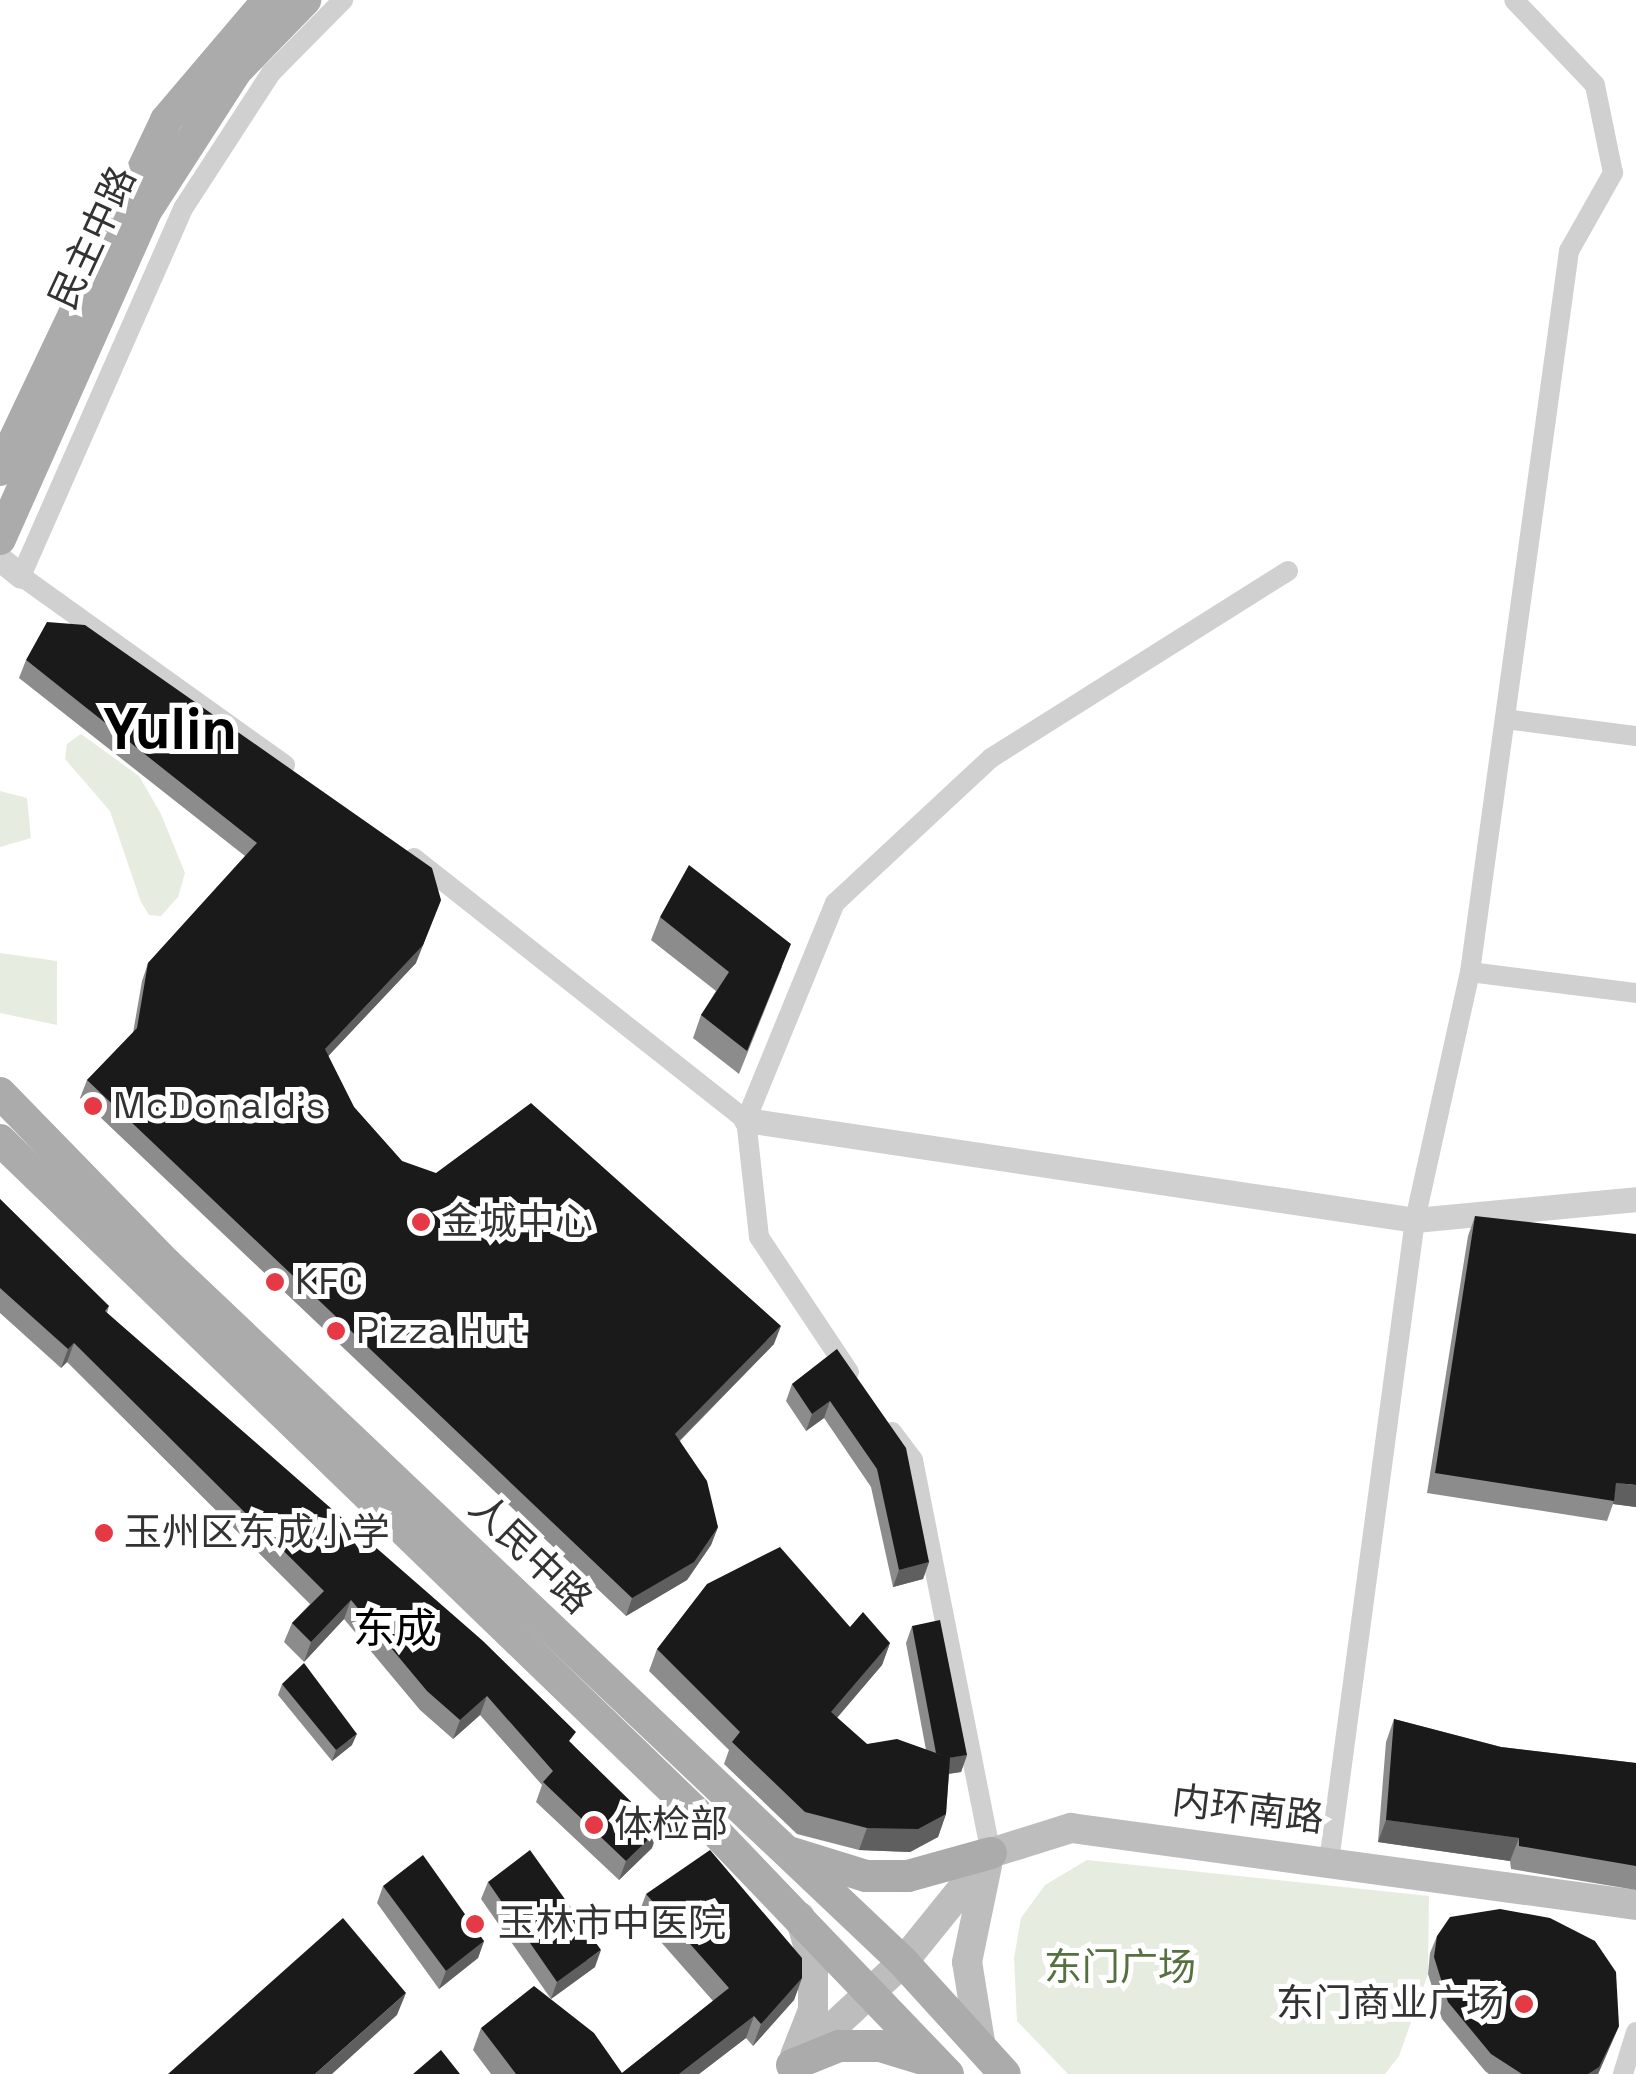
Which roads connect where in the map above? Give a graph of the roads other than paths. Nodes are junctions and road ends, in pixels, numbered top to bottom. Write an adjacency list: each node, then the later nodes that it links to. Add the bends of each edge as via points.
1 (268, 0): 5 (main road, 民主中路, via 166,120)
2 (305, 0): 6 (main road, 民主中路, via 237,70 146,212)
3 (343, 0): 9 (street, via 270,73 184,207)
4 (1514, 0): 10 (street, via 1595,85 1613,173 1569,251)
5 (0, 470)
6 (0, 539)
7 (0, 560): 9 (street)
8 (1288, 571): 17 (street, via 991,758 836,904)
9 (21, 576): 12 (street)
10 (1505, 719): 11 (street); 14 (street)
11 (1636, 736)
12 (305, 780)
13 (400, 848): 17 (street)
14 (1470, 972): 15 (street); 20 (street)
15 (1636, 994)
16 (0, 1093): 21 (main road, 人民中路, via 166,1264)
17 (746, 1120): 20 (street); 22 (street, via 758,1237 912,1460)
18 (2, 1144): 25 (main road, 人民中路)
19 (1636, 1199): 20 (street)
20 (1415, 1220): 23 (street)
21 (783, 1850): 22 (main road, via 880,1876 908,1876); 26 (main road, 人民中路)
22 (991, 1853): 23 (main road, 内环南路, via 1071,1828); 26 (main road); 29 (main road, via 968,1962)
23 (1330, 1860): 24 (main road, 内环南路)
24 (1636, 1905)
25 (799, 1914): 27 (main road, 人民中路); 31 (main road, via 813,1962 813,2010)
26 (903, 1962): 27 (main road); 29 (main road, 人民中路)
27 (872, 1989): 30 (main road, 人民中路); 31 (main road)
28 (1636, 2032): 33 (street)
29 (982, 2048): 32 (main road, 人民中路)
30 (944, 2069): 31 (main road, via 895,2048 839,2046)
31 (787, 2070)
32 (1005, 2074)
33 (1622, 2074)

